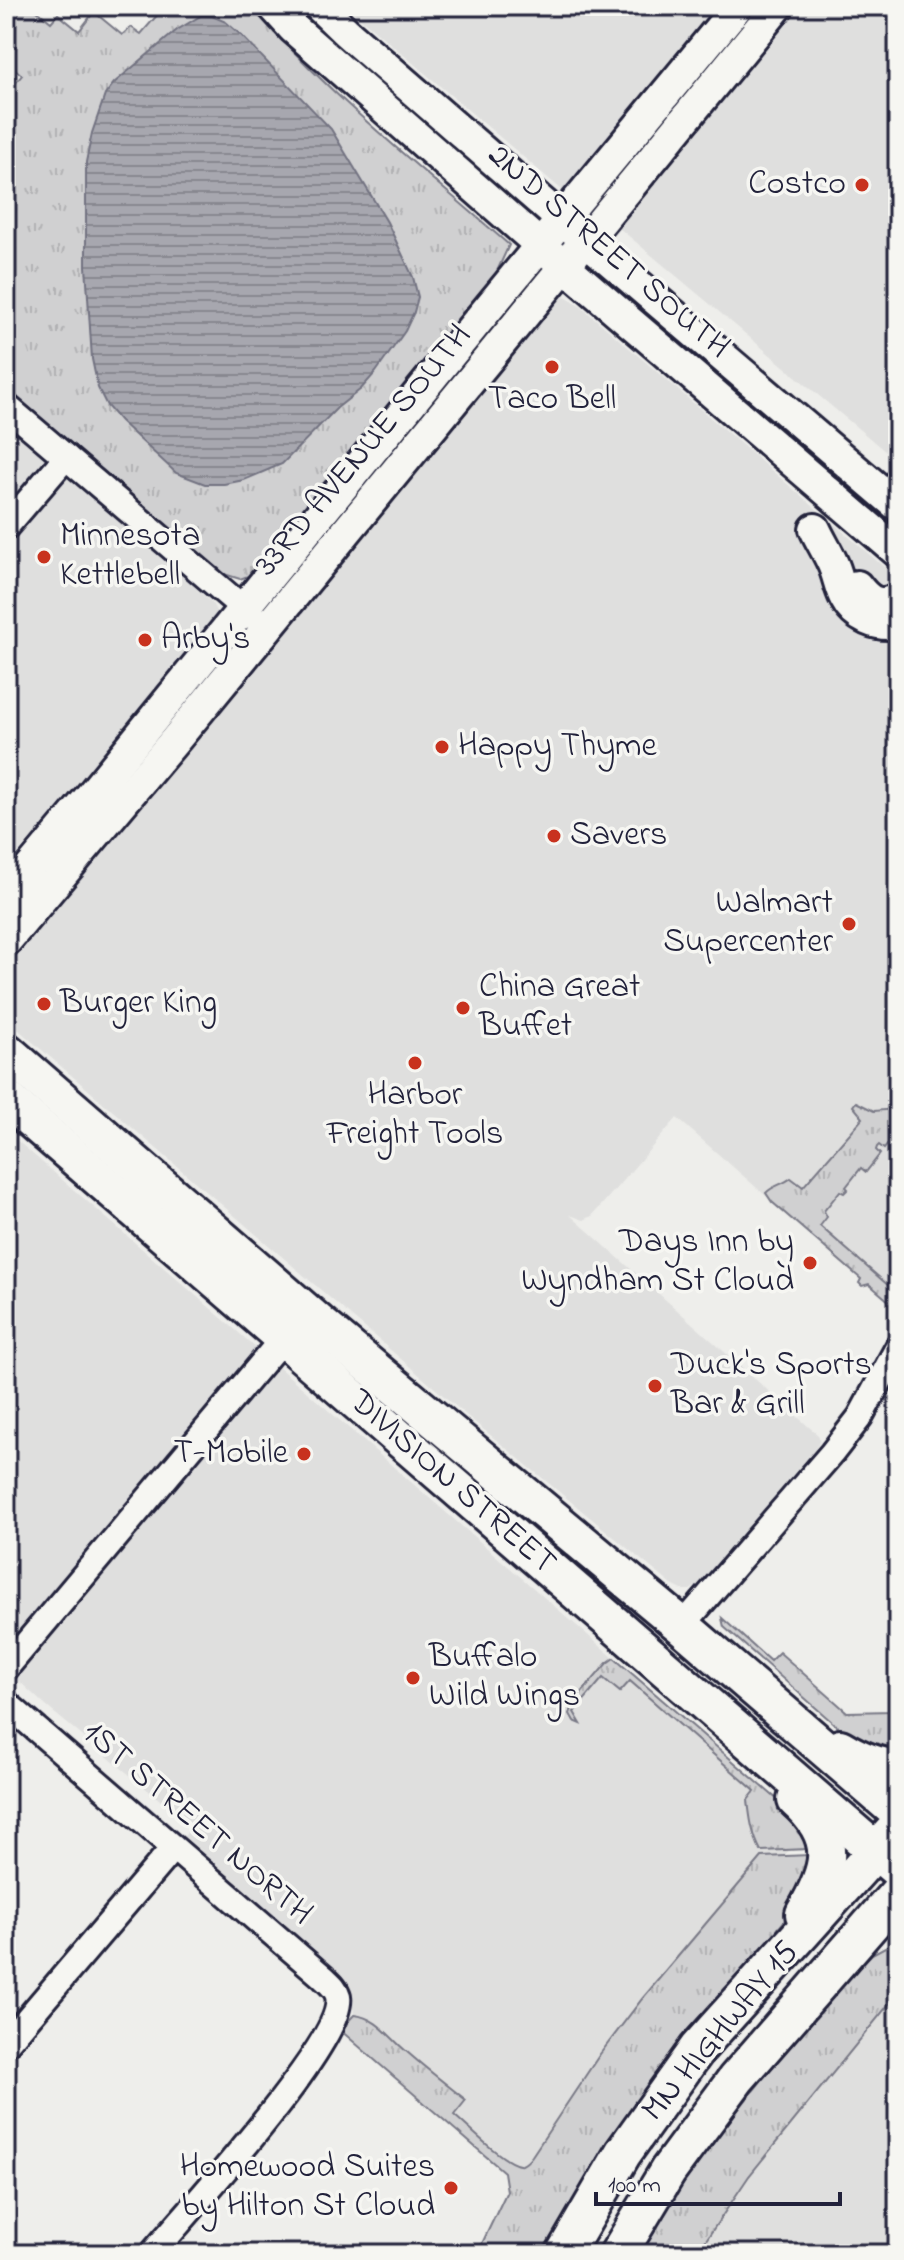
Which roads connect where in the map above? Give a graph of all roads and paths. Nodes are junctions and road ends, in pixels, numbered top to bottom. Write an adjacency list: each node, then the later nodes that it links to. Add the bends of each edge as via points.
1 (273, 6): 7 (main road, 2ND STREET SOUTH)
2 (319, 6): 5 (main road, 2ND STREET SOUTH)
3 (738, 6): 5 (main road, 33RD AVENUE SOUTH)
4 (778, 6): 6 (main road, 33RD AVENUE SOUTH)
5 (561, 219): 6 (main road, 2ND STREET SOUTH); 7 (main road, 33RD AVENUE SOUTH)
6 (587, 241): 8 (main road, 33RD AVENUE SOUTH); 11 (main road, 2ND STREET SOUTH)
7 (540, 245): 8 (main road, 2ND STREET SOUTH); 15 (main road, 33RD AVENUE SOUTH)
8 (566, 266): 13 (main road, 2ND STREET SOUTH); 17 (main road, 33RD AVENUE SOUTH)
9 (6, 406): 10 (street)
10 (66, 457): 12 (street); 15 (street)
11 (898, 506)
12 (6, 527)
13 (898, 552)
14 (898, 598): 16 (main road, via 884,604 871,601 847,561 815,529 849,606 874,623)
15 (244, 608): 17 (street); 18 (main road, 33RD AVENUE SOUTH)
16 (898, 623)
17 (267, 628): 19 (main road, 33RD AVENUE SOUTH)
18 (6, 897)
19 (6, 941)
20 (6, 1051): 24 (highway, DIVISION STREET, via 344,1344)
21 (6, 1098): 22 (highway, DIVISION STREET)
22 (284, 1337): 25 (street); 27 (highway, DIVISION STREET)
23 (898, 1347): 24 (street, via 860,1417)
24 (682, 1626): 28 (highway, DIVISION STREET)
25 (6, 1668)
26 (6, 1703): 31 (street, 1ST STREET NORTH)
27 (712, 1709): 32 (highway, DIVISION STREET); 36 (highway, via 737,1749 801,1805 824,1841 827,1853 820,1887)
28 (781, 1711): 29 (highway, via 857,1758); 30 (highway, DIVISION STREET)
29 (898, 1768)
30 (898, 1812)
31 (173, 1848): 37 (street); 38 (street, 1ST STREET NORTH, via 323,1977 339,1998 323,2041 291,2089)
32 (891, 1849): 36 (highway, MN HIGHWAY 15)
33 (898, 1893): 35 (highway, MN HIGHWAY 15)
34 (898, 1931): 35 (highway)
35 (859, 1938): 40 (highway, MN HIGHWAY 15, via 736,2079 668,2171)
36 (778, 1960): 39 (highway, MN HIGHWAY 15, via 698,2048 596,2197)
37 (6, 2044)
38 (152, 2254)
39 (564, 2254)
40 (618, 2254)

